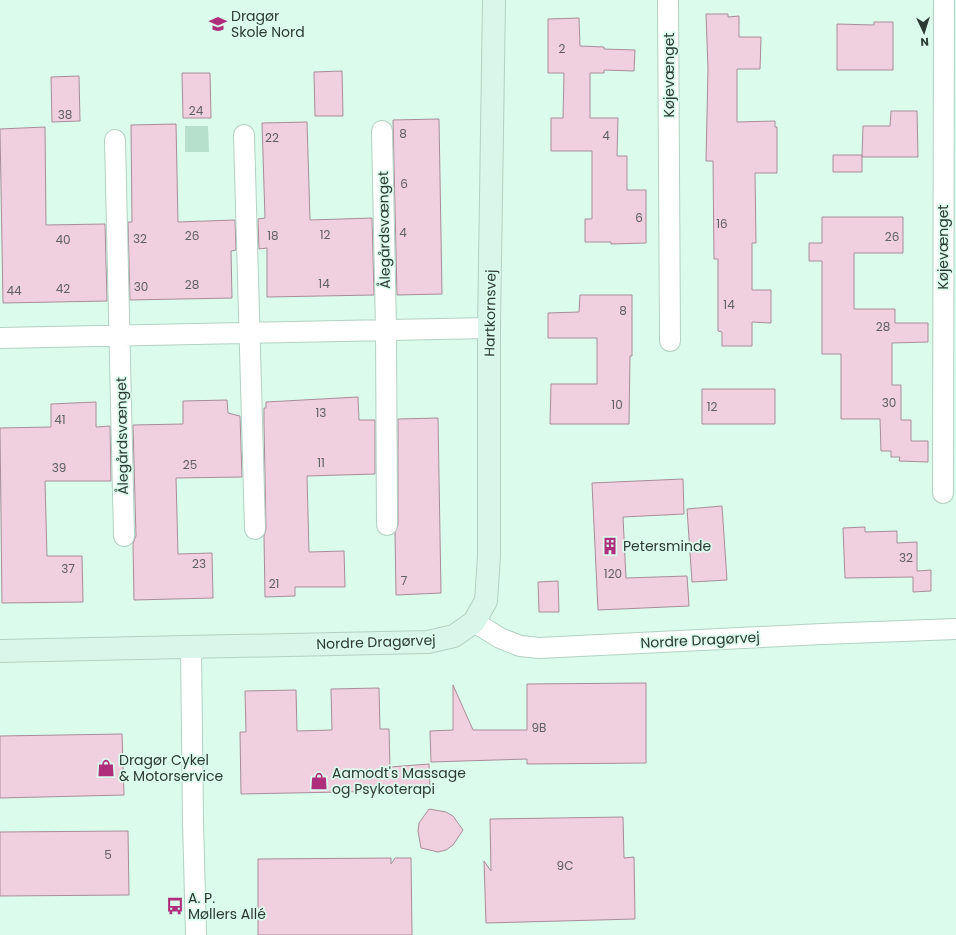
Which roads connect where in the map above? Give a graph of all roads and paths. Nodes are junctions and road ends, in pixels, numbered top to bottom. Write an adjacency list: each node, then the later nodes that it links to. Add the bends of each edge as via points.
1 (494, 0): 7 (street, Hartkornsvej)
2 (668, 0): 12 (street, Køjevænget)
3 (944, 0): 13 (street, Køjevænget)
4 (382, 131): 8 (street, Ålegårdsvænget)
5 (244, 135): 9 (street)
6 (115, 140): 10 (street, Ålegårdsvænget)
7 (489, 328): 8 (street); 17 (street, Hartkornsvej, via 489,556 486,602)
8 (386, 330): 9 (street); 14 (street, Ålegårdsvænget)
9 (249, 333): 10 (street); 15 (street)
10 (120, 336): 11 (street); 16 (street, Ålegårdsvænget)
11 (0, 338)
12 (670, 341)
13 (943, 493)
14 (387, 525)
15 (255, 529)
16 (124, 536)
17 (474, 622): 18 (street, Nordre Dragørvej, via 500,638 520,646 539,648); 19 (street, Nordre Dragørvej, via 454,636 428,642)
18 (956, 629)
19 (191, 647): 20 (street, Nordre Dragørvej); 21 (street)
20 (0, 651)
21 (196, 935)

